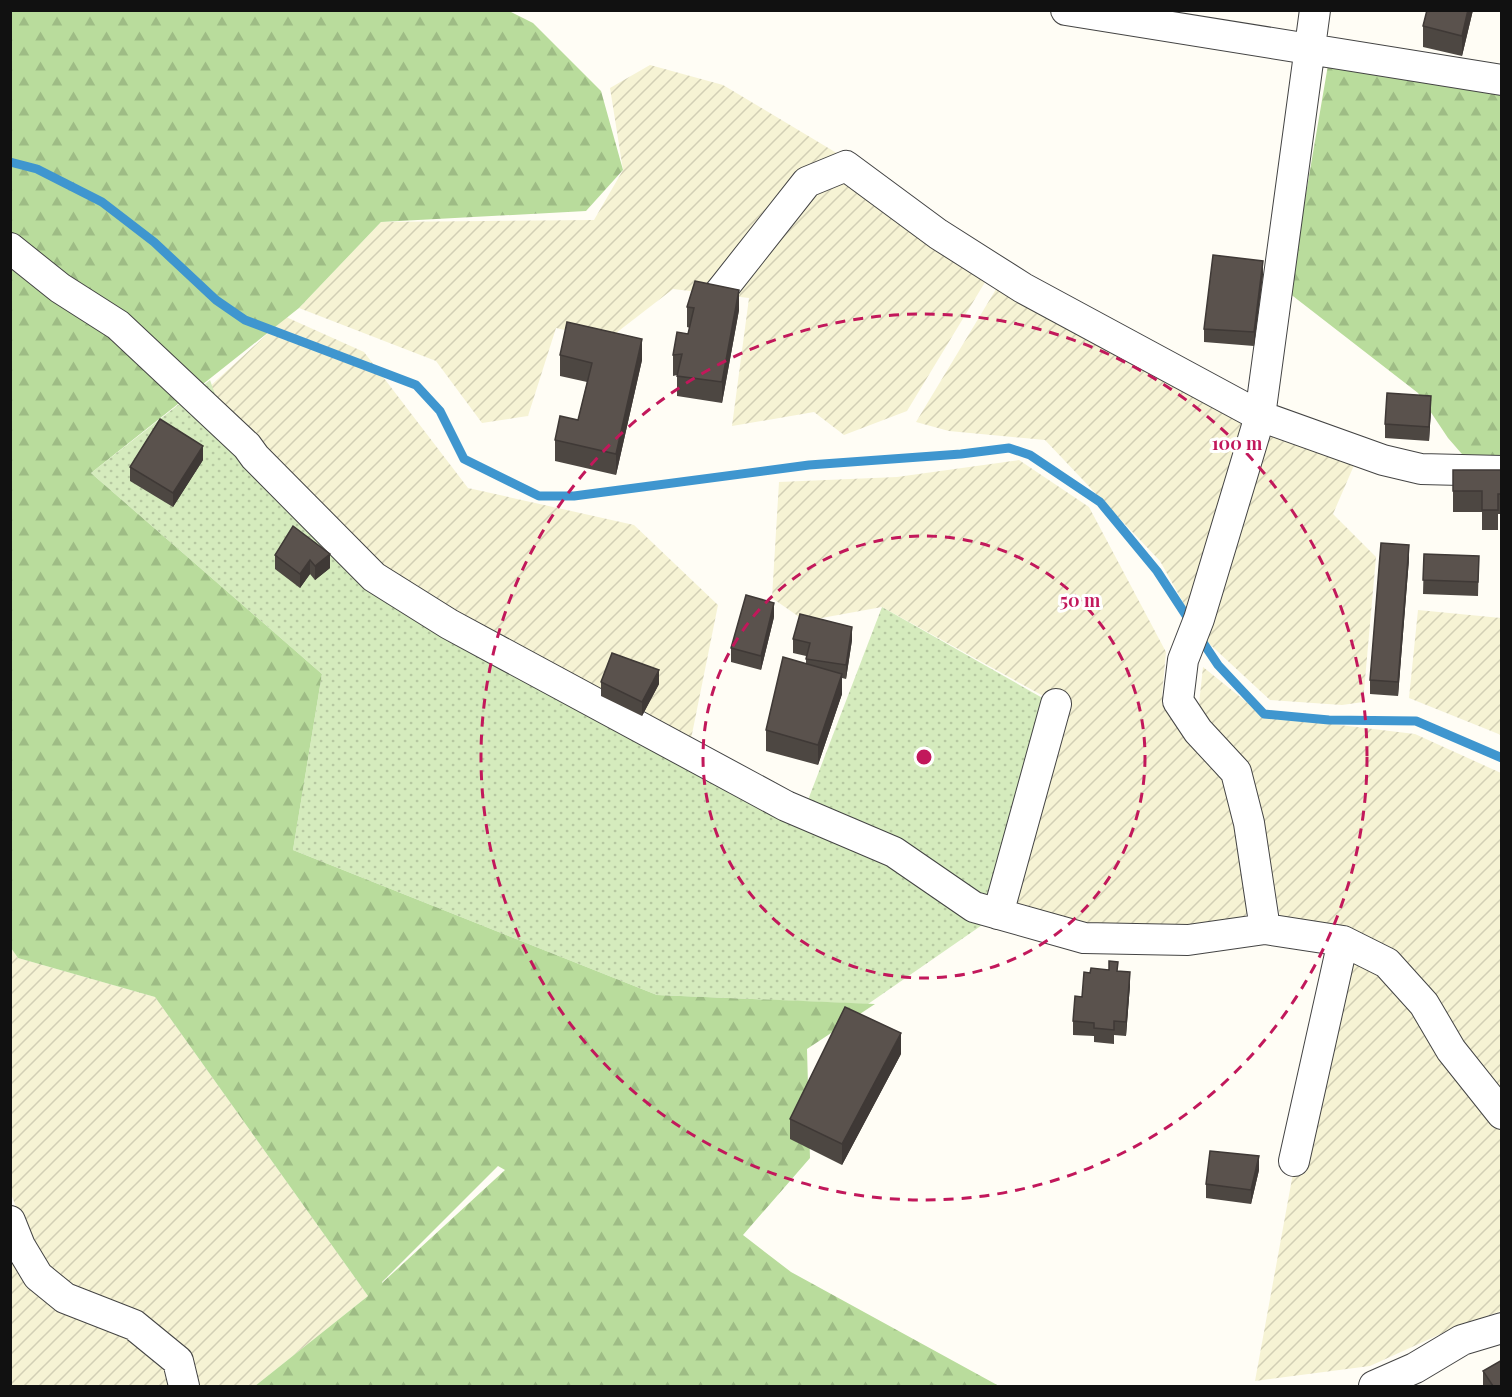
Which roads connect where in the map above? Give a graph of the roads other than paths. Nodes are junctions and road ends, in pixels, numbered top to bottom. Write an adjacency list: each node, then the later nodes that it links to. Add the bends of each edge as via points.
1 (1066, 10): 3 (street)
2 (1315, 10): 3 (street)
3 (1310, 48): 4 (street); 7 (street)
4 (1502, 80)
5 (10, 248): 10 (street, via 60,288 118,324 247,446 374,577 449,624 568,689 786,806 894,852 974,907)
6 (717, 297): 7 (street, via 807,182 846,166 938,234 1023,288)
7 (1260, 416): 8 (street, via 1383,460 1421,469); 11 (street, via 1183,660 1178,701 1198,731 1236,772 1249,823)
8 (1502, 471)
9 (1056, 704): 10 (street)
10 (998, 914): 11 (street, via 1084,938 1188,940)
11 (1265, 930): 12 (street)
12 (1343, 941): 13 (street, via 1387,963 1424,1004 1451,1050); 14 (street)
13 (1502, 1114)
14 (1294, 1161)
15 (10, 1221): 17 (street, via 38,1276 65,1298 134,1325 178,1361)
16 (1502, 1328): 18 (street, via 1462,1340 1415,1368)
17 (184, 1386)
18 (1374, 1386)

